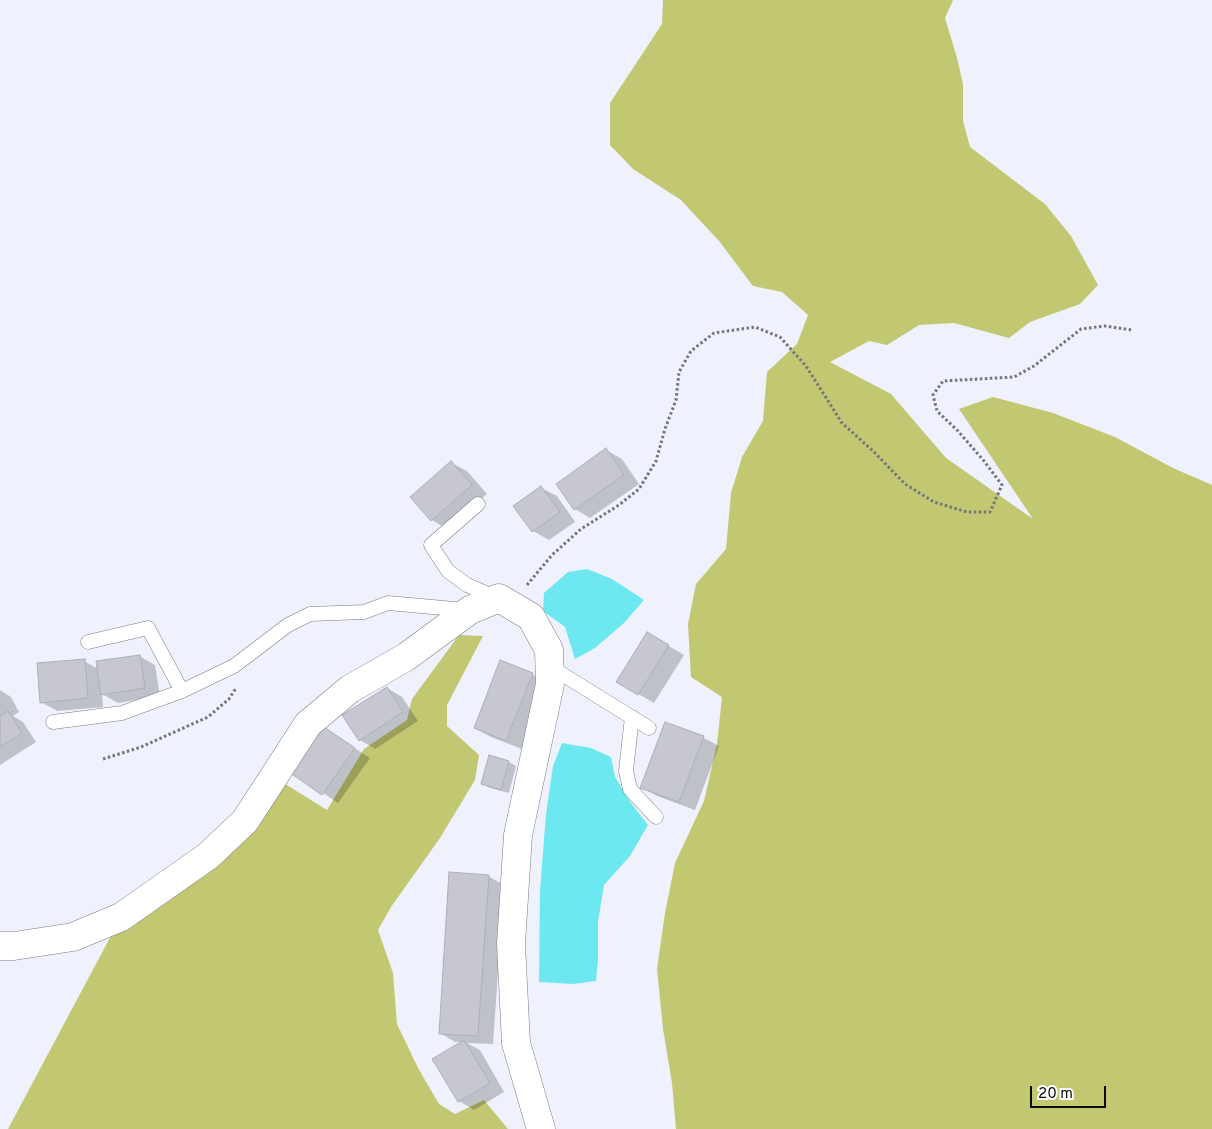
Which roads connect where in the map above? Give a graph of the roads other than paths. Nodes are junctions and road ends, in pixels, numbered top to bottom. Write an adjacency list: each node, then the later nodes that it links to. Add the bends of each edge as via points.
1 (478, 504): 2 (lane, via 431,545 448,571 467,585)
2 (506, 602): 3 (street); 5 (street, via 531,617 549,650)
3 (470, 610): 6 (lane, via 388,603 364,612 310,614 288,625 234,666); 11 (street, via 406,657 350,689 308,724 245,821 208,856 121,917 73,937)
4 (88, 642): 6 (lane, via 148,628)
5 (550, 666): 7 (lane); 12 (street, via 550,684 518,835 512,944 516,1043)
6 (182, 691): 8 (lane, via 122,713)
7 (632, 717): 9 (lane); 10 (lane, via 626,771 630,789)
8 (53, 722)
9 (649, 728)
10 (656, 817)
11 (0, 946)
12 (541, 1129)

